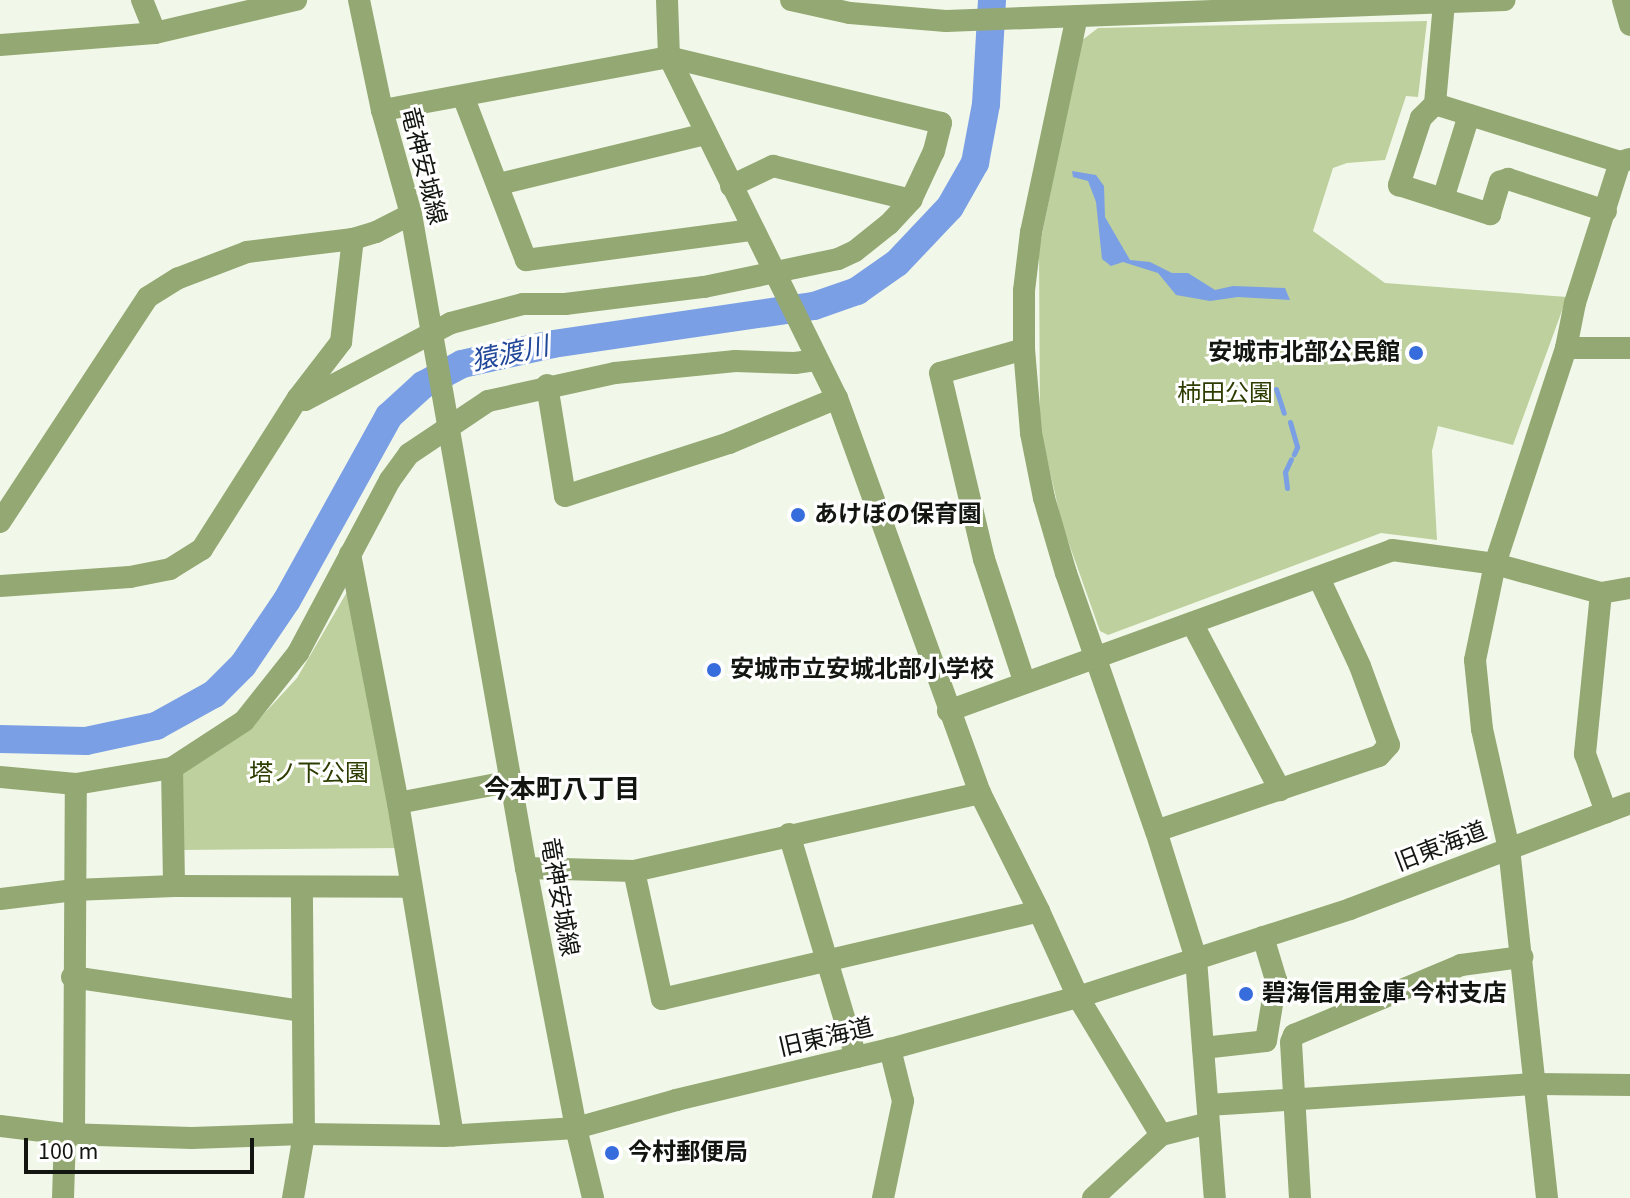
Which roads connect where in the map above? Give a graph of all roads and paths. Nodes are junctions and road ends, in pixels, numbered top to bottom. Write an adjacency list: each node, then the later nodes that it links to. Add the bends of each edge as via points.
1 (142, 0): 12 (street)
2 (296, 0): 12 (street)
3 (359, 0): 17 (street, 竜神安城線)
4 (667, 0): 14 (street)
5 (791, 0): 10 (street, via 850,13 946,21)
6 (1505, 0): 8 (street)
7 (1623, 0): 11 (street)
8 (1444, 3): 9 (street); 16 (street)
9 (1318, 4): 10 (street)
10 (1077, 16): 33 (street, via 1031,232)
11 (1630, 25)
12 (155, 33): 13 (street)
13 (0, 45)
14 (669, 57): 15 (street); 19 (street); 24 (street, via 941,123)
15 (463, 96): 17 (street); 21 (street)
16 (1435, 104): 18 (street); 23 (street, via 1421,118 1399,185)
17 (382, 110): 26 (street, 竜神安城線)
18 (1469, 115): 20 (street); 23 (street)
19 (706, 134): 21 (street); 22 (street)
20 (1625, 161): 25 (street)
21 (499, 184): 27 (street, via 526,260)
22 (731, 186): 24 (street, via 773,166); 27 (street)
23 (1443, 199): 25 (street, via 1490,214 1500,182 1508,179)
24 (911, 200): 29 (street, via 855,251)
25 (1606, 211): 31 (street)
26 (411, 214): 28 (street); 30 (street, 竜神安城線)
27 (752, 230): 29 (street)
28 (353, 239): 36 (street, via 341,342); 39 (street, via 247,252 179,278 148,297)
29 (775, 277): 30 (street, via 565,304 523,304 451,323); 34 (street)
30 (433, 339): 36 (street, via 305,400); 38 (street, 竜神安城線)
31 (1566, 348): 32 (street); 41 (street)
32 (1630, 348)
33 (1024, 349): 47 (street, via 1031,433 1044,498); 48 (street, via 940,373 984,559)
34 (813, 354): 35 (street, via 795,363 735,361); 37 (street)
35 (547, 385): 37 (street, via 565,496 729,443); 38 (street, via 488,401)
36 (298, 398): 43 (street, via 202,549 170,569 130,577)
37 (837, 398): 49 (street)
38 (446, 423): 40 (street, via 409,454); 52 (street, 竜神安城線)
39 (0, 522)
40 (350, 554): 50 (street, via 275,686 244,721); 56 (street)
41 (1495, 564): 42 (street, via 1392,550); 45 (street); 61 (street, via 1475,660 1482,729)
42 (1319, 578): 46 (street); 54 (street, via 1389,745 1379,756)
43 (0, 586)
44 (1630, 588): 45 (street)
45 (1601, 593): 58 (street, via 1585,754)
46 (1192, 623): 47 (street); 54 (street)
47 (1097, 658): 48 (street); 59 (street)
48 (1024, 681): 49 (street)
49 (948, 711): 55 (street)
50 (172, 768): 53 (street); 64 (street)
51 (0, 777): 53 (street)
52 (512, 781): 56 (street); 62 (street, 竜神安城線)
53 (76, 784): 67 (street)
54 (1280, 790): 59 (street)
55 (980, 793): 60 (street); 69 (street)
56 (398, 803): 66 (street)
57 (1630, 803): 58 (street, 旧東海道)
58 (1606, 812): 61 (street, 旧東海道)
59 (1156, 831): 73 (street)
60 (789, 834): 63 (street); 72 (street)
61 (1509, 849): 70 (street, 旧東海道); 71 (street)
62 (526, 868): 63 (street); 85 (street, 竜神安城線)
63 (634, 871): 72 (street, via 662,999)
64 (174, 886): 65 (street); 67 (street)
65 (302, 887): 66 (street); 76 (street)
66 (410, 887): 88 (street)
67 (74, 890): 68 (street); 74 (street)
68 (0, 899)
69 (1039, 911): 72 (street); 75 (street)
70 (1263, 937): 73 (street, 旧東海道); 77 (street, via 1276,980 1266,1041)
71 (1522, 957): 80 (street); 82 (street, via 1461,965 1294,1035)
72 (829, 959): 79 (street)
73 (1196, 959): 75 (street, 旧東海道); 77 (street)
74 (72, 977): 76 (street); 86 (street)
75 (1078, 997): 78 (street, 旧東海道); 89 (street)
76 (303, 1011): 87 (street)
77 (1203, 1048): 83 (street)
78 (890, 1049): 79 (street, 旧東海道); 93 (street, via 903,1101)
79 (856, 1057): 85 (street, 旧東海道)
80 (1536, 1084): 81 (street); 82 (street); 97 (street)
81 (1630, 1085)
82 (1294, 1099): 83 (street); 96 (street)
83 (1209, 1114): 89 (street); 95 (street)
84 (0, 1126): 86 (street, 旧東海道)
85 (576, 1128): 88 (street, 旧東海道); 92 (street, 竜神安城線)
86 (70, 1134): 87 (street, 旧東海道); 90 (street)
87 (304, 1134): 88 (street, 旧東海道); 91 (street)
88 (453, 1135)
89 (1161, 1135): 94 (street)
90 (63, 1198)
91 (293, 1198)
92 (593, 1198)
93 (883, 1198)
94 (1093, 1198)
95 (1215, 1198)
96 (1300, 1198)
97 (1547, 1198)

